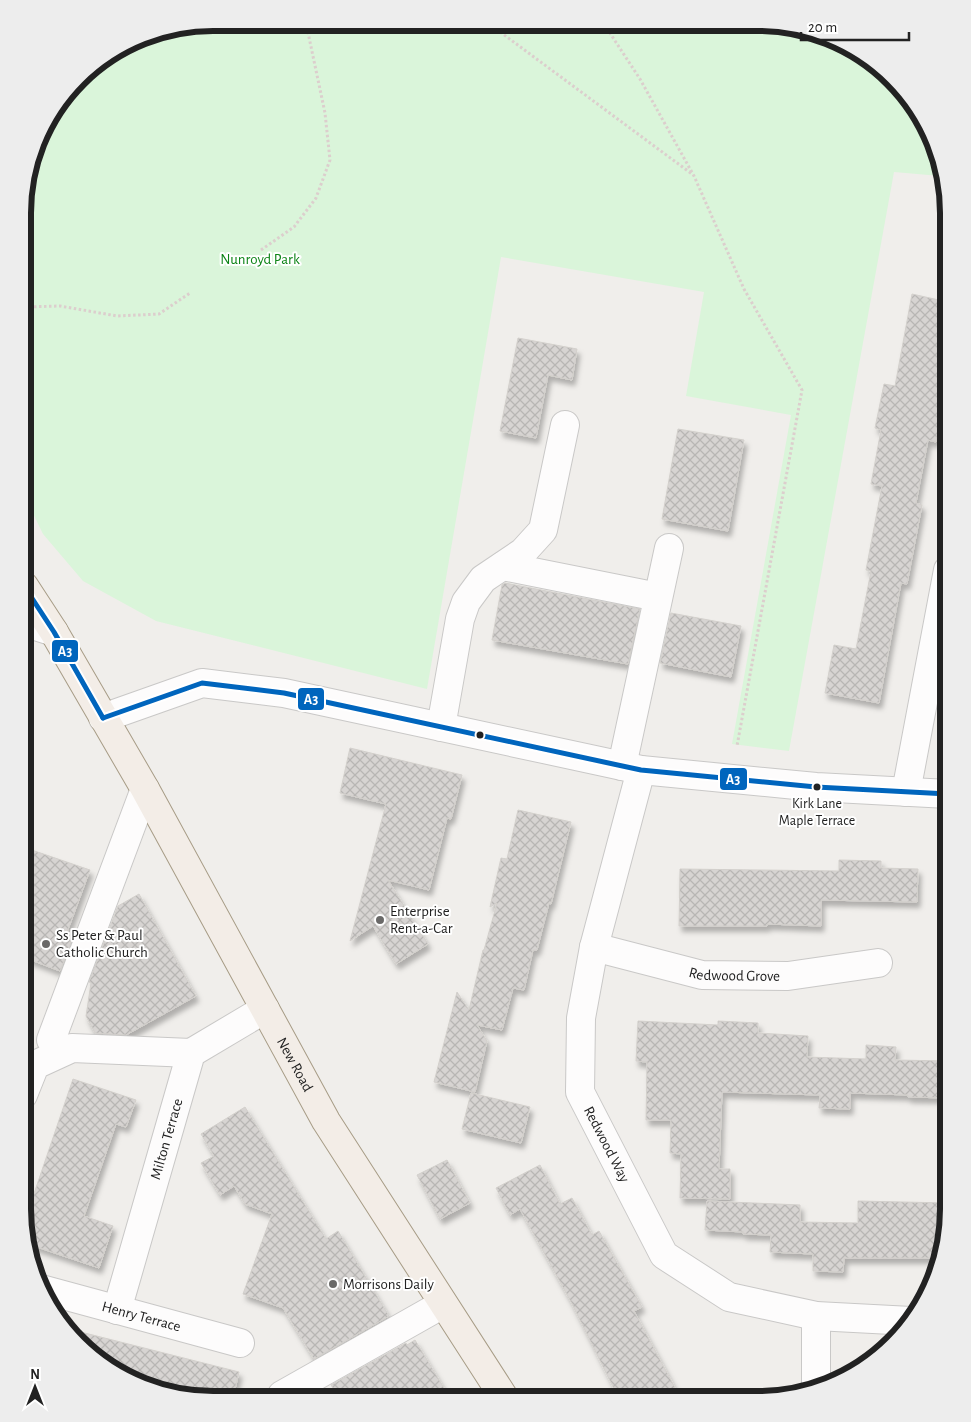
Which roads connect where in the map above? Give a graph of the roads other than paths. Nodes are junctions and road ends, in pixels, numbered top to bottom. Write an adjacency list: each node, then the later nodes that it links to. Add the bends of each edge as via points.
1 (565, 425): 3 (street, via 543,530 523,552)
2 (669, 548): 5 (street, Redwood Way)
3 (503, 566): 5 (street); 10 (street, via 482,579 466,602)
4 (31, 597): 8 (main road, New Road)
5 (658, 597): 11 (street, Redwood Way)
6 (940, 612): 13 (street)
7 (31, 624): 8 (street)
8 (54, 632): 9 (main road, New Road)
9 (103, 718): 10 (street, via 202,683 284,693); 12 (main road, New Road)
10 (440, 727): 11 (street)
11 (631, 768): 13 (street, via 816,788); 15 (street, Redwood Way)
12 (145, 789): 17 (main road, New Road); 18 (street)
13 (906, 792): 14 (street)
14 (940, 794)
15 (594, 947): 16 (street, Redwood Grove, via 702,975 788,976); 24 (street, Redwood Way, via 581,1018 580,1092 664,1256 729,1297)
16 (878, 962)
17 (265, 1009): 19 (street); 22 (main road, New Road, via 326,1121)
18 (50, 1040)
19 (191, 1053): 20 (street, via 72,1048 34,1065); 23 (street, Milton Terrace)
20 (31, 1073)
21 (51, 1291): 23 (street, Henry Terrace)
22 (443, 1304): 28 (street); 29 (main road, New Road)
23 (117, 1310): 26 (street, Henry Terrace)
24 (816, 1316): 25 (street, Redwood Way); 27 (street)
25 (902, 1321)
26 (240, 1343)
27 (816, 1381)
28 (289, 1391)
29 (500, 1391)

